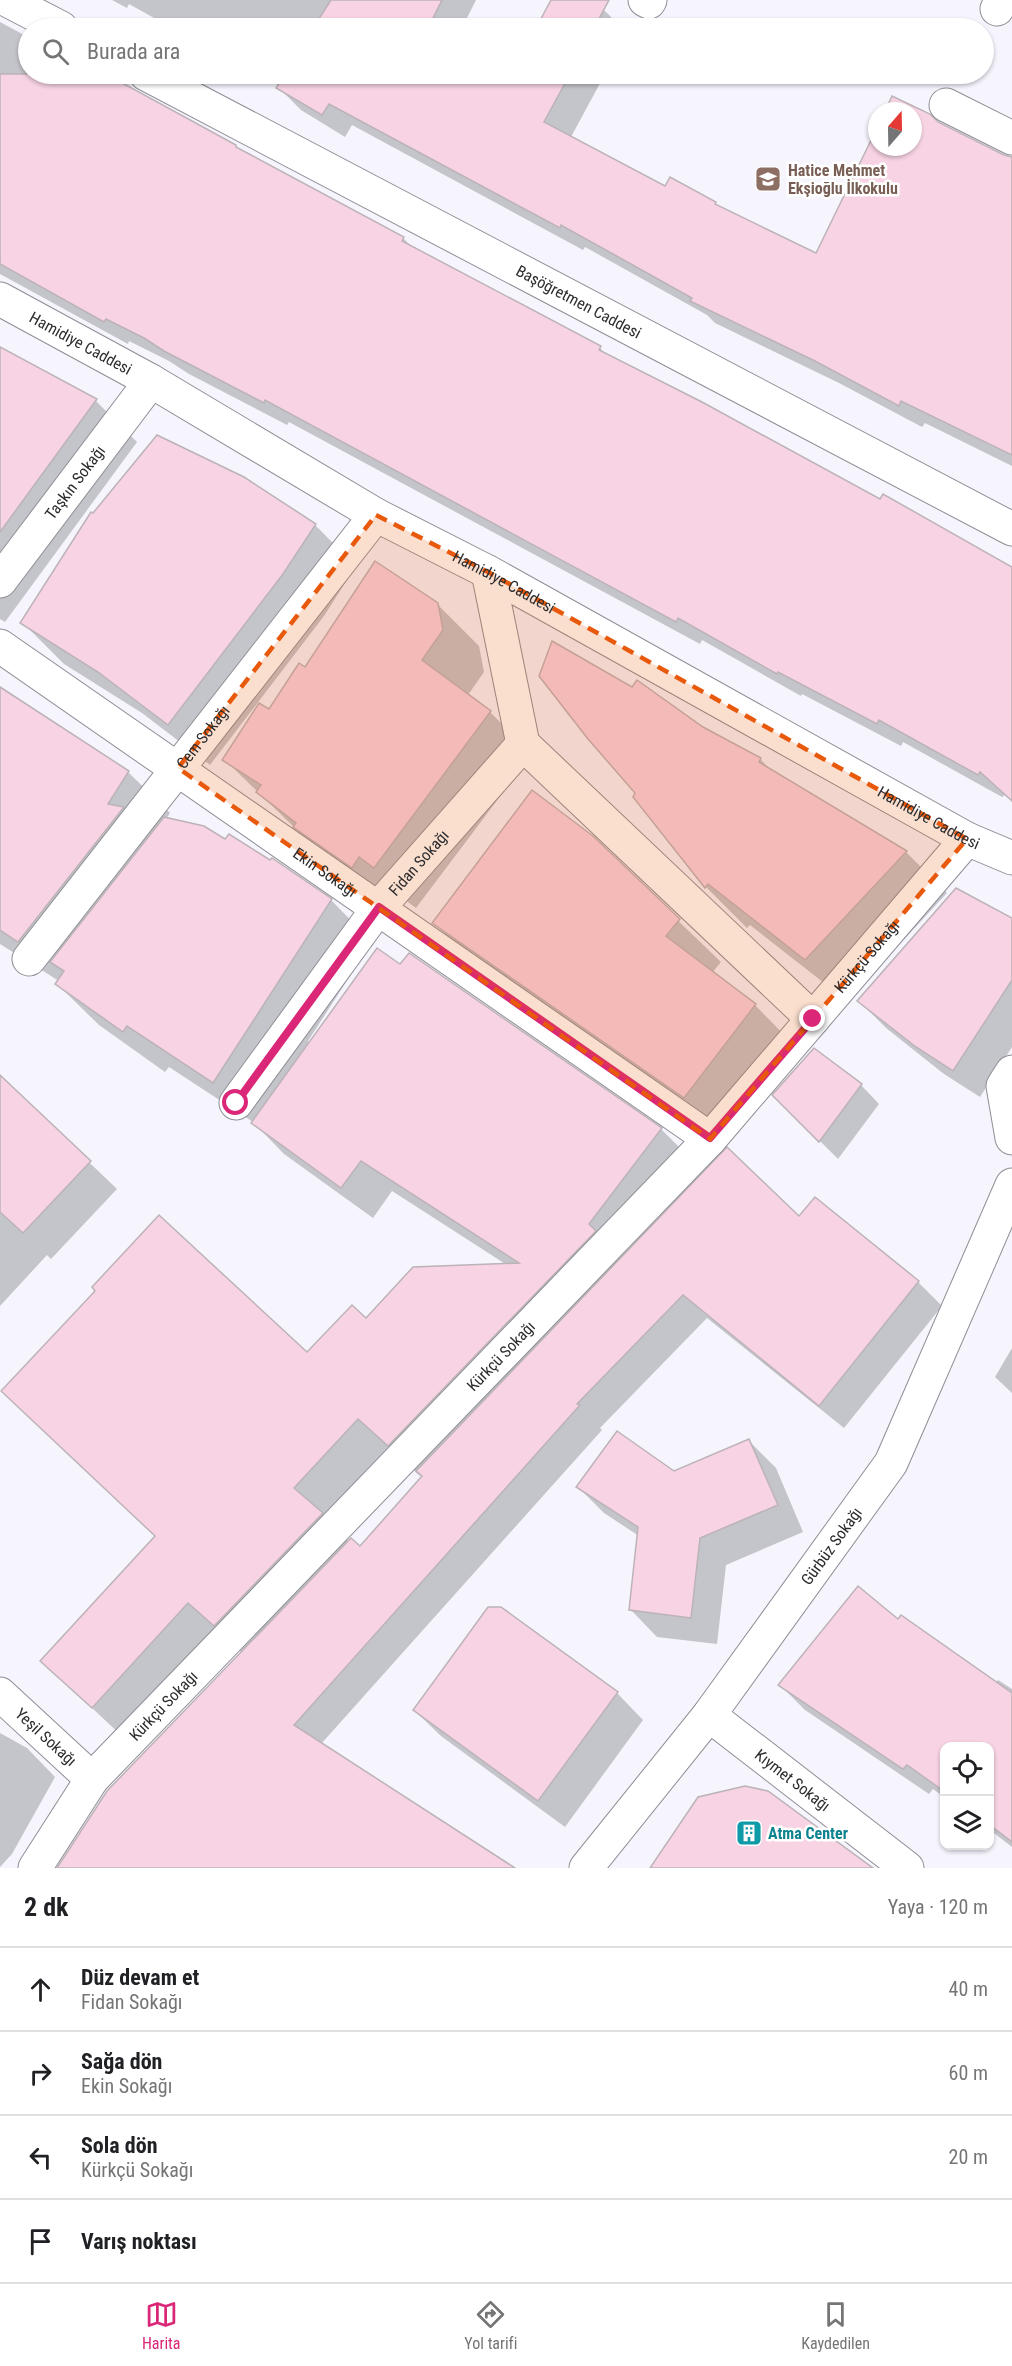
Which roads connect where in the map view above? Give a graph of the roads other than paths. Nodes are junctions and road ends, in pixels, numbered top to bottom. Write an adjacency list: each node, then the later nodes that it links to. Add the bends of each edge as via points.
1 (7, 0): 4 (street)
2 (645, 0): 3 (street)
3 (650, 0)
4 (42, 18)
5 (165, 84): 11 (street, Başöğretmen Caddesi)
6 (945, 105): 7 (street)
7 (1012, 138)
8 (0, 299): 9 (street, Hamidiye Caddesi)
9 (151, 381): 10 (street, Hamidiye Caddesi); 13 (street, Taşkın Sokağı)
10 (376, 515): 12 (street, Hamidiye Caddesi); 16 (street, Cem Sokağı)
11 (1012, 530)
12 (488, 572): 15 (street); 17 (street, Hamidiye Caddesi)
13 (0, 581)
14 (0, 646): 16 (street, Ekin Sokağı)
15 (523, 744): 19 (street, Fidan Sokağı); 21 (street)
16 (178, 768): 19 (street, Ekin Sokağı); 20 (street, Cem Sokağı)
17 (967, 839): 18 (street, Hamidiye Caddesi); 21 (street, Kürkçü Sokağı)
18 (1012, 858)
19 (379, 907): 23 (street, Fidan Sokağı); 24 (street, Ekin Sokağı)
20 (29, 959)
21 (813, 1019): 24 (street, Kürkçü Sokağı)
22 (1012, 1072): 25 (street, via 1003,1086)
23 (236, 1103)
24 (710, 1138): 29 (street, Kürkçü Sokağı)
25 (1012, 1138)
26 (1012, 1185): 28 (street, Gürbüz Sokağı, via 891,1463)
27 (0, 1694): 29 (street, Yeşil Sokağı)
28 (709, 1716): 31 (street, Gürbüz Sokağı); 32 (street, Kıymet Sokağı)
29 (93, 1779): 30 (street, Kürkçü Sokağı)
30 (35, 1868)
31 (586, 1868)
32 (907, 1868)

